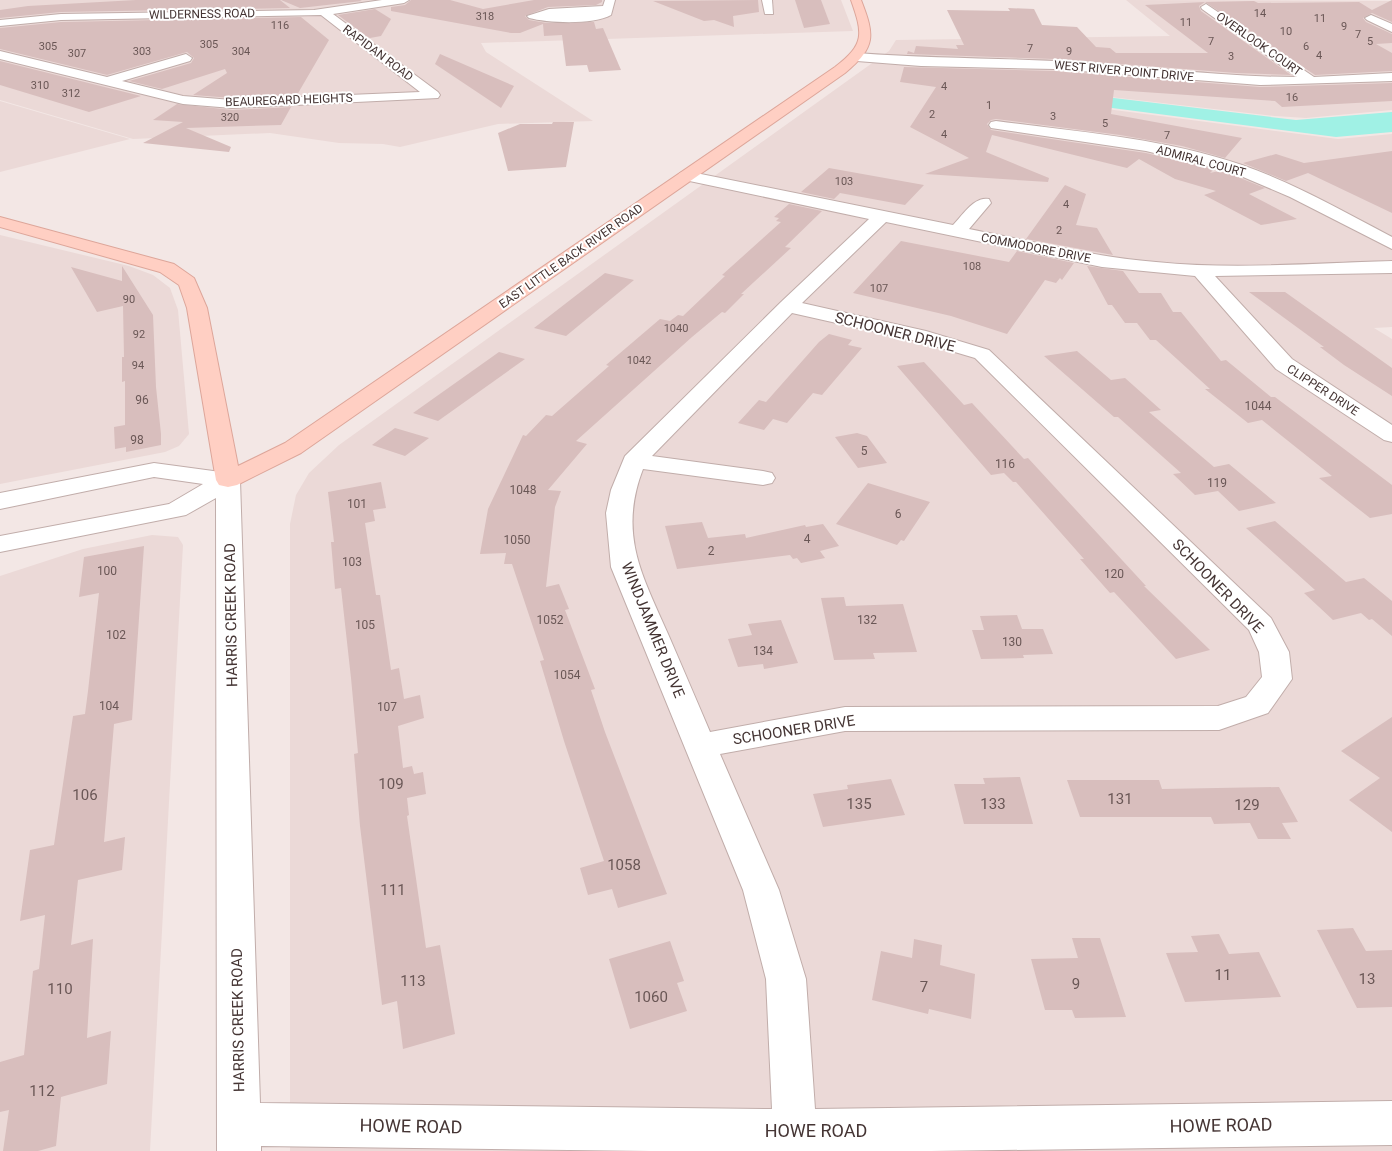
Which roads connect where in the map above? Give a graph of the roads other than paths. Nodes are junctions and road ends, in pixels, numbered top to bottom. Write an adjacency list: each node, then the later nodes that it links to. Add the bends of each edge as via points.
1 (404, 0): 6 (street, WILDERNESS ROAD)
2 (767, 0): 7 (street)
3 (856, 0): 12 (street, via 867,31 867,40)
4 (609, 5): 4 (street, via 605,15 591,18 533,16)
5 (1206, 7): 15 (street, OVERLOOK COURT)
6 (324, 12): 9 (street, WILDERNESS ROAD, via 60,17); 17 (street, RAPIDAN ROAD)
7 (769, 12)
8 (1371, 18): 10 (street)
9 (0, 23)
10 (1392, 29)
11 (0, 55): 16 (street, BEAUREGARD HEIGHTS)
12 (857, 57): 15 (street, WEST RIVER POINT DRIVE, via 1055,65 1213,79); 19 (street, EAST LITTLE BACK RIVER ROAD)
13 (186, 58): 16 (street)
14 (1392, 77): 15 (street, WEST RIVER POINT DRIVE)
15 (1311, 81)
16 (106, 82): 17 (street, BEAUREGARD HEIGHTS, via 183,100 232,104)
17 (433, 95)
18 (996, 125): 24 (street, ADMIRAL COURT, via 1122,142 1194,156 1234,168 1270,181)
19 (686, 176): 21 (street, COMMODORE DRIVE); 31 (street, EAST LITTLE BACK RIVER ROAD, via 293,448)
20 (983, 203): 23 (street)
21 (881, 217): 23 (street, COMMODORE DRIVE); 27 (street, WINDJAMMER DRIVE)
22 (0, 222): 31 (street, HARRIS CREEK ROAD, via 167,268 187,282 197,308)
23 (957, 232): 26 (street, COMMODORE DRIVE, via 1102,261)
24 (1392, 244)
25 (1392, 267): 26 (street, COMMODORE DRIVE)
26 (1201, 271): 28 (street, CLIPPER DRIVE, via 1284,364)
27 (788, 306): 29 (street, WINDJAMMER DRIVE); 36 (street, SCHOONER DRIVE, via 926,337 982,354 1261,625 1274,652 1277,679 1257,706 1219,718 845,719)
28 (1392, 435)
29 (634, 461): 30 (street); 36 (street, WINDJAMMER DRIVE, via 621,492 617,526 625,567)
30 (763, 478)
31 (228, 480): 32 (street, via 154,470); 33 (street, EAST LITTLE BACK RIVER ROAD, via 177,510); 39 (street, HARRIS CREEK ROAD)
32 (0, 501)
33 (35, 537): 34 (street, EAST LITTLE BACK RIVER ROAD); 35 (street, EAST LITTLE BACK RIVER ROAD)
34 (0, 544)
35 (0, 554)
36 (700, 746): 38 (street, WINDJAMMER DRIVE, via 761,890 786,979)
37 (1392, 1123): 38 (street, HOWE ROAD)
38 (795, 1131): 39 (street, HOWE ROAD)
39 (240, 1137)

